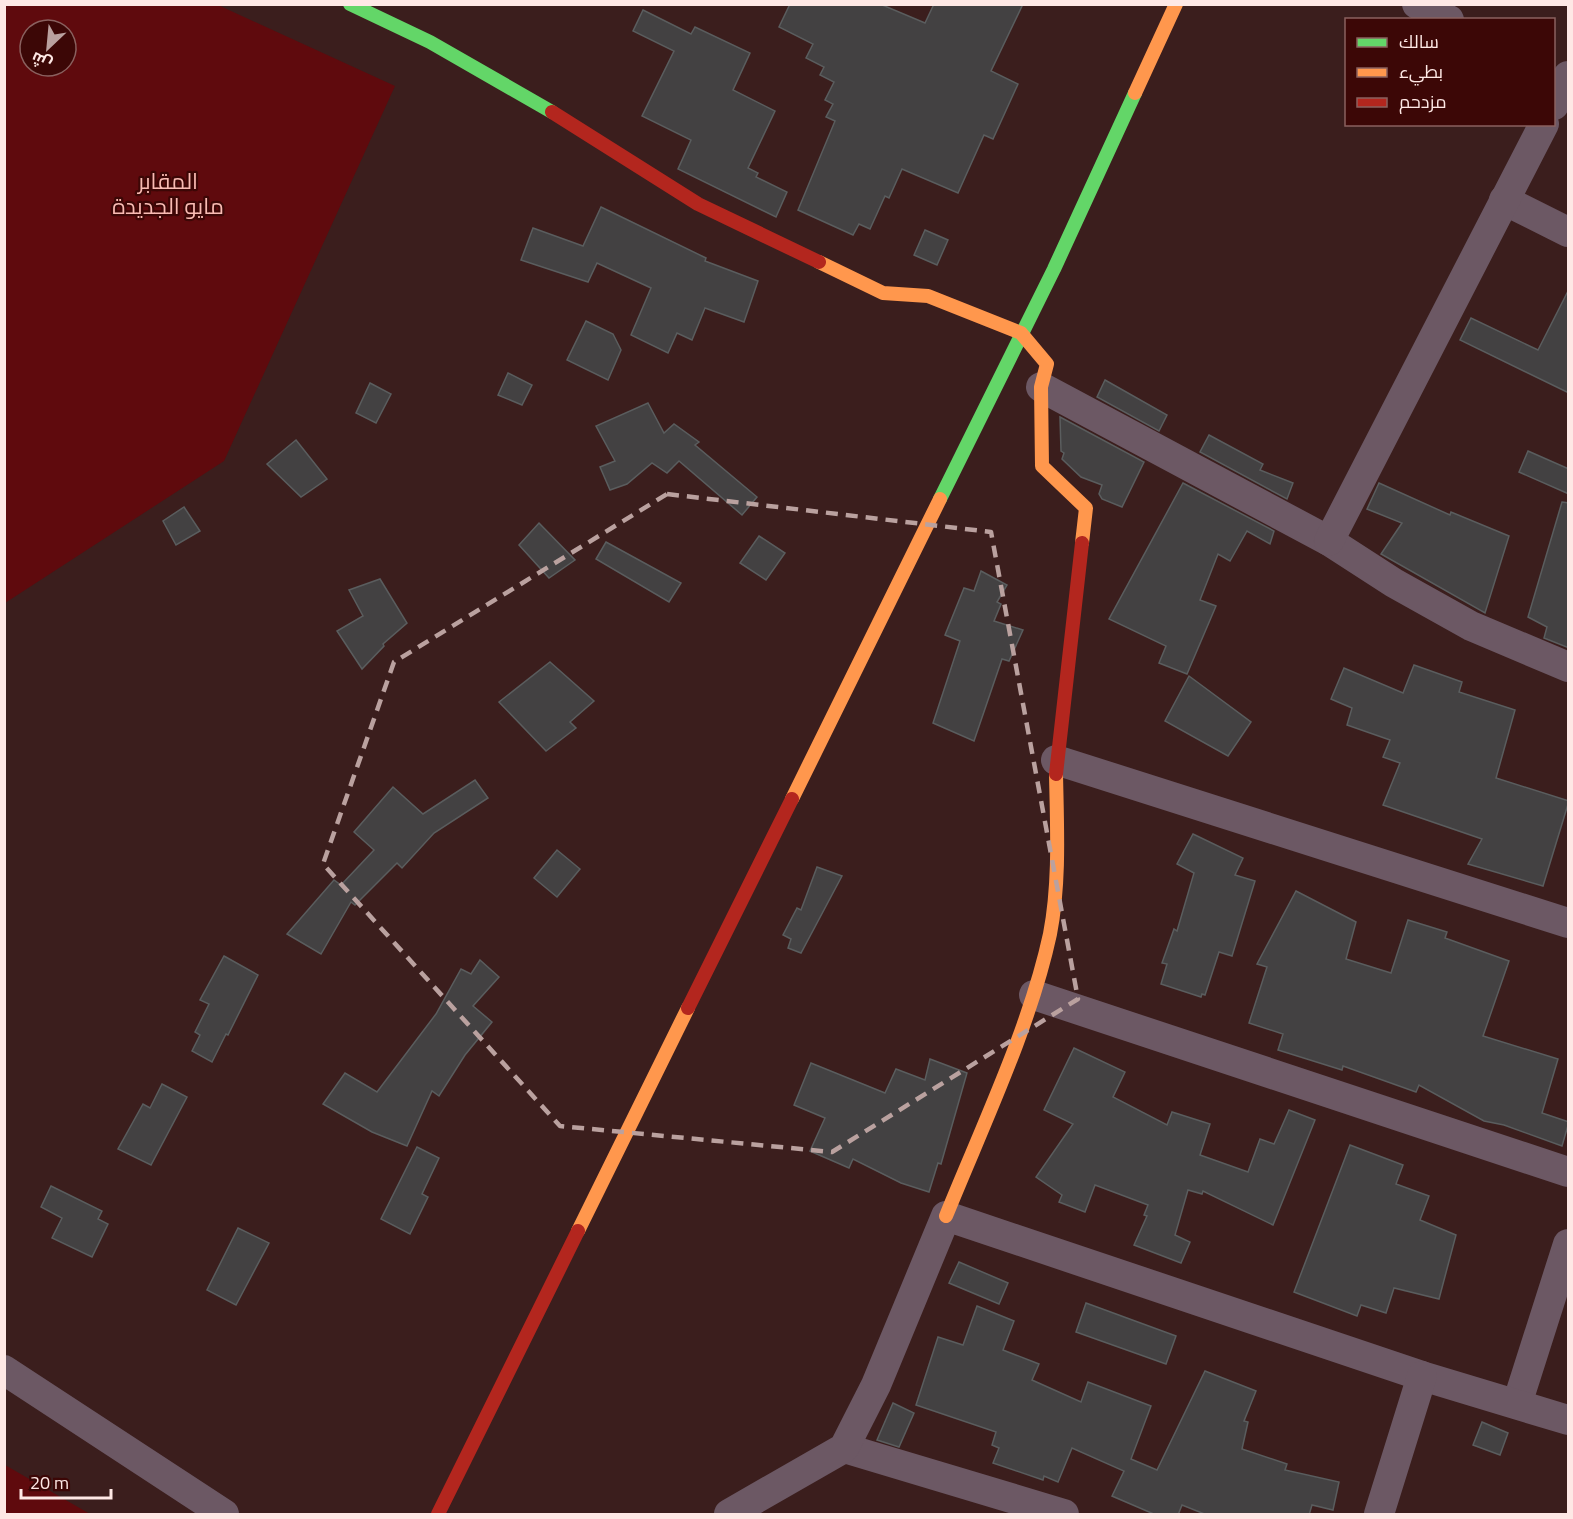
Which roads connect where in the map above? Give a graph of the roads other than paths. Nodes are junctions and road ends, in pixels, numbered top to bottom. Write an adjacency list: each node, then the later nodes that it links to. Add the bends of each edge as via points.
1 (350, 4): 11 (street, via 430,42 571,123 698,204 883,294 928,296)
2 (1176, 4): 11 (street)
3 (1417, 4): 4 (street)
4 (1445, 18)
5 (1555, 68): 6 (street)
6 (1569, 75): 7 (street)
7 (1555, 103)
8 (1543, 126): 9 (street)
9 (1504, 200): 10 (street); 13 (street)
10 (1569, 232)
11 (1021, 333): 12 (street, via 1047,364); 27 (street)
12 (1041, 387): 13 (street); 15 (street, via 1042,466 1086,508)
13 (1329, 541): 14 (street, via 1471,626)
14 (1569, 667)
15 (1056, 760): 16 (street); 17 (street, via 1057,868 1050,932)
16 (1569, 923)
17 (1034, 995): 18 (street); 19 (street)
18 (1569, 1172)
19 (946, 1216): 22 (street); 25 (street, via 876,1385)
20 (1569, 1244): 23 (street)
21 (4, 1371): 26 (street)
22 (1422, 1376): 23 (street); 30 (street)
23 (1517, 1404): 24 (street)
24 (1569, 1420)
25 (844, 1448): 28 (street); 29 (street)
26 (224, 1515)
27 (438, 1515)
28 (729, 1515)
29 (1064, 1515)
30 (1379, 1515)

